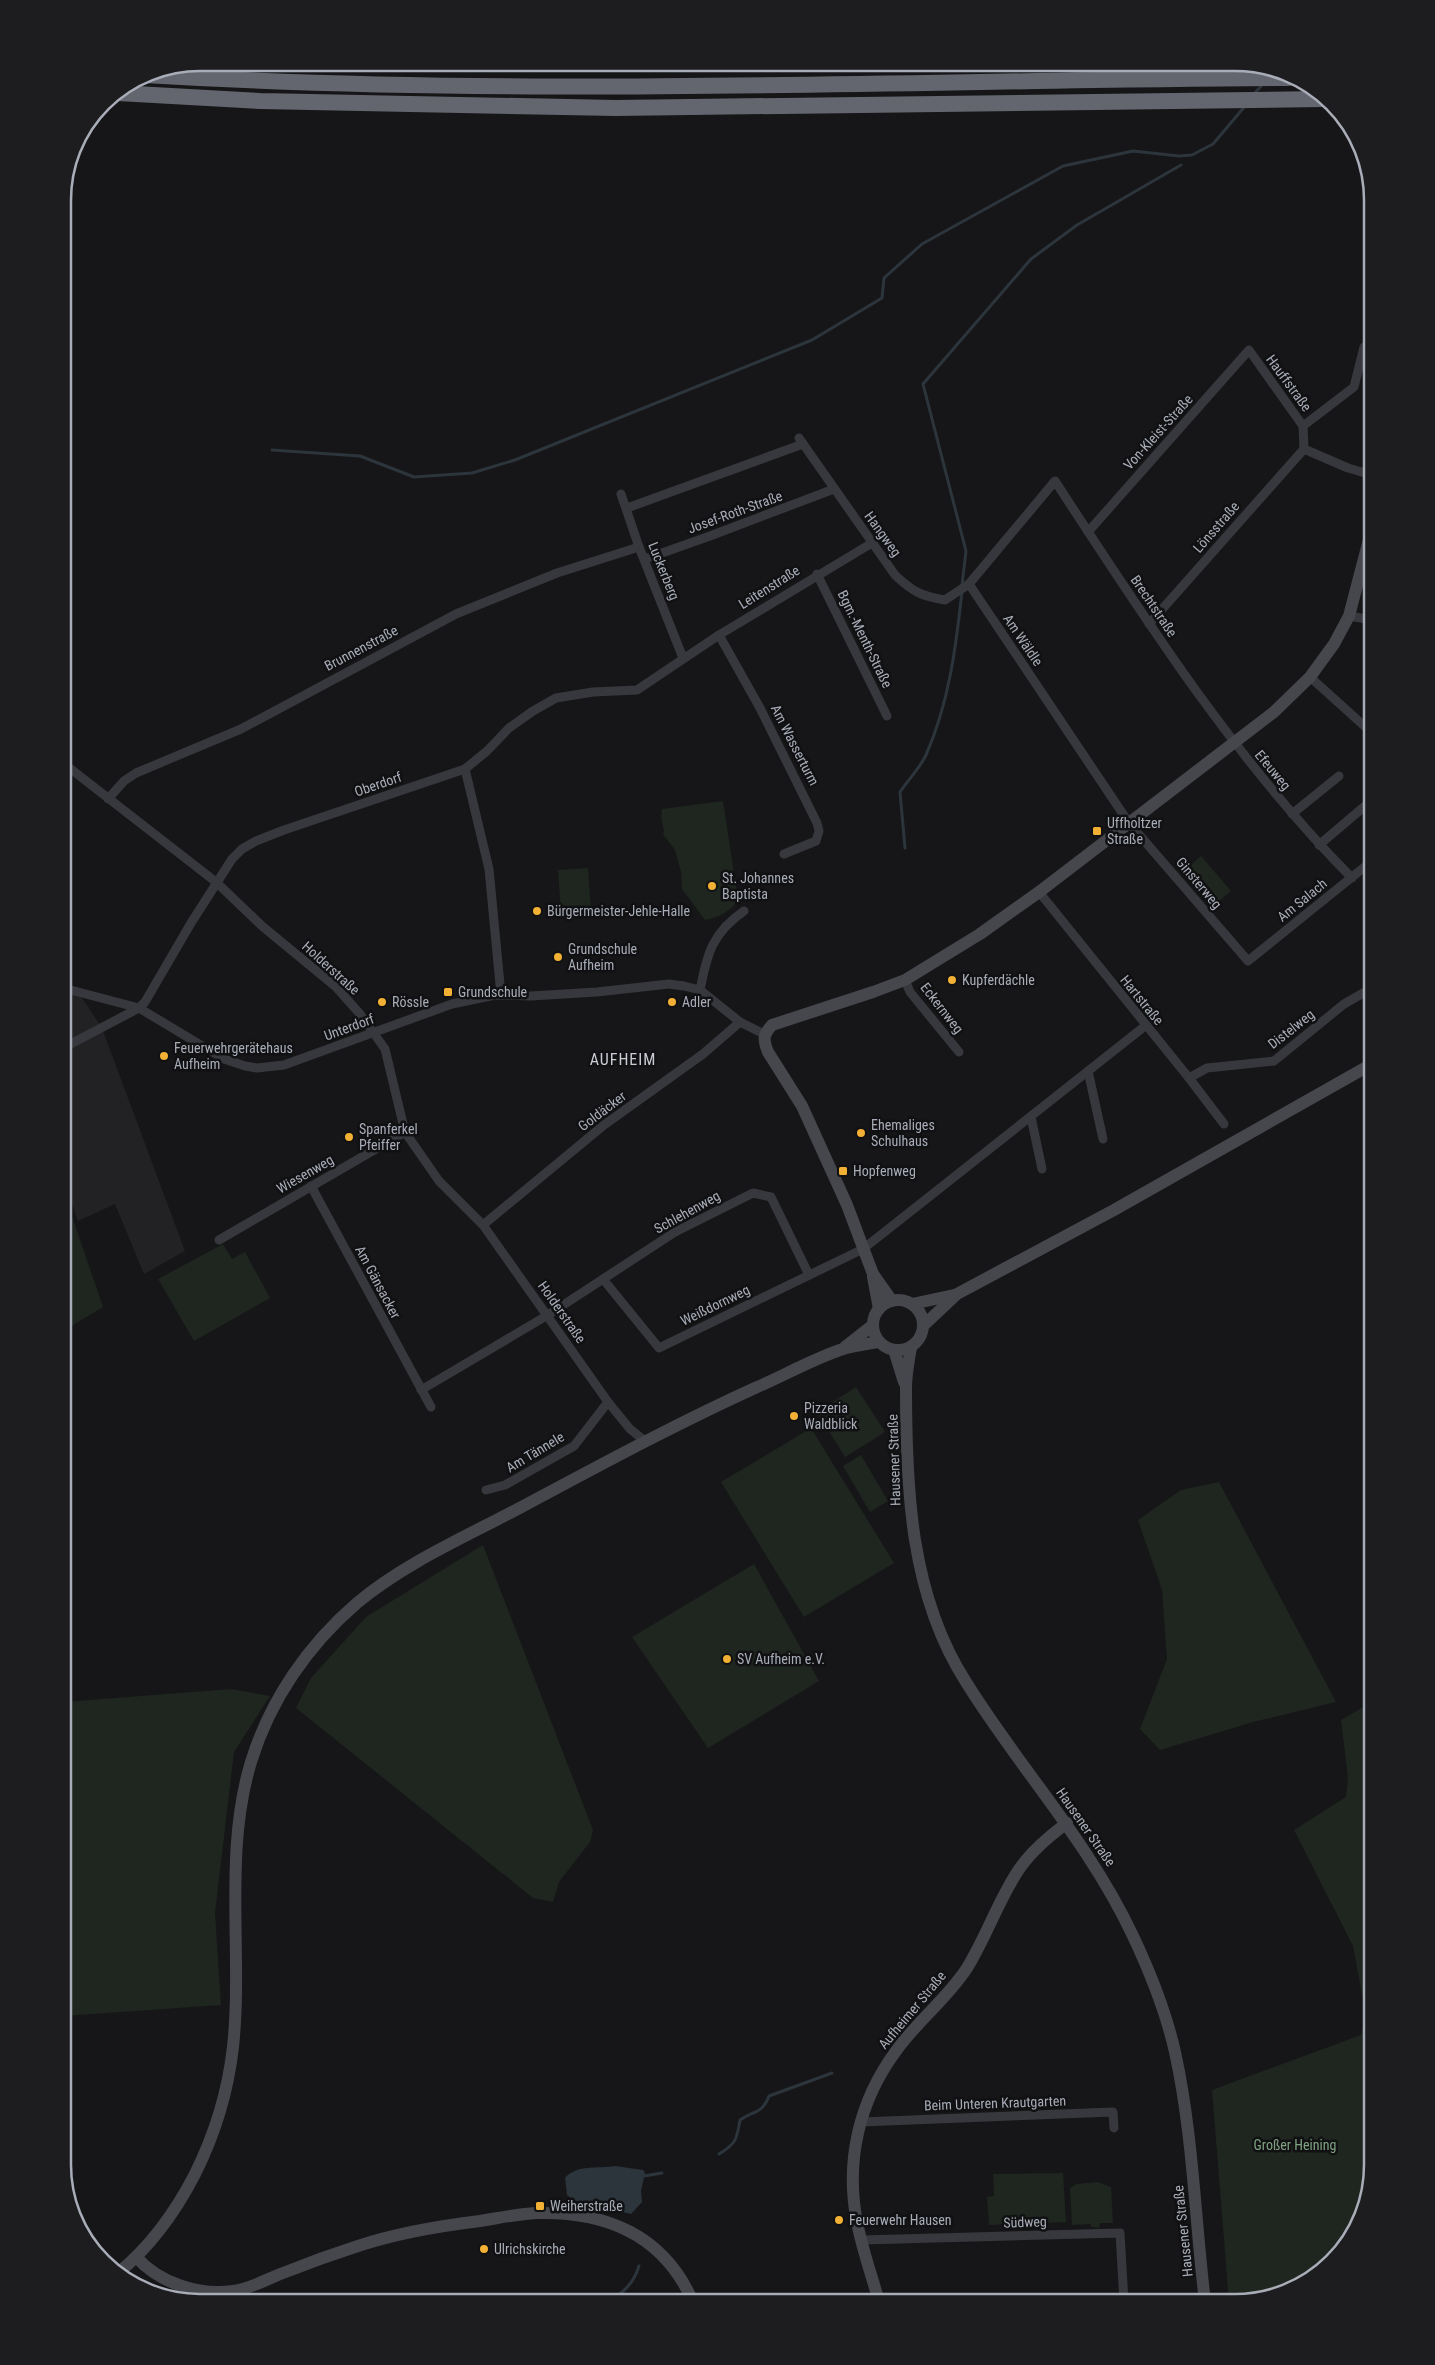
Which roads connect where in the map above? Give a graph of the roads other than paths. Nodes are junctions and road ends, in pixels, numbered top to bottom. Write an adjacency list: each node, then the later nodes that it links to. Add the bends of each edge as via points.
1 (166, 76): 2 (highway, via 409,86 624,88)
2 (1276, 78)
3 (129, 94): 4 (highway, via 270,101 616,108)
4 (1315, 99)
5 (1364, 347): 7 (street, via 1354,387)
6 (1249, 350): 7 (street, Hauffstraße); 13 (street, Von-Kleist-Straße)
7 (1303, 426): 8 (street, Hauffstraße)
8 (1304, 449): 9 (street); 22 (street, Lönsstraße)
9 (1364, 473)
10 (834, 489): 12 (street, Hangweg, via 801,441); 14 (street, Hangweg); 16 (street, Josef-Roth-Straße)
11 (621, 494): 12 (street, Luckerberg)
12 (627, 508): 15 (street, Luckerberg)
13 (1088, 532): 19 (street, Brechtstraße, via 1055,481); 22 (street, Brechtstraße)
14 (872, 542): 18 (street, Leitenstraße); 19 (street, Hangweg, via 895,575 923,597 945,600)
15 (639, 547): 16 (street, Luckerberg); 32 (street, Brunnenstraße, via 557,572 456,614 241,728 136,774 124,781)
16 (645, 558): 24 (street, Luckerberg)
17 (1364, 559): 20 (street)
18 (817, 574): 23 (street, Leitenstraße); 26 (street, Bgm.-Menth-Straße)
19 (969, 584): 35 (street, Am Wäldle)
20 (1349, 616): 21 (street); 25 (street)
21 (1364, 619)
22 (1149, 624): 28 (street, Brechtstraße)
23 (719, 635): 24 (street, Leitenstraße); 37 (street, Am Wasserturm, via 760,708 817,823 816,841)
24 (683, 658): 29 (street, Oberdorf, via 637,690 556,698 509,728)
25 (1310, 677): 27 (street); 28 (street)
26 (887, 716)
27 (1364, 726)
28 (1234, 744): 34 (street, Efeuweg); 35 (street)
29 (465, 769): 40 (street, Oberdorf, via 259,839 242,849); 48 (street, via 489,869)
30 (72, 770): 32 (street, Holderstraße)
31 (1339, 776): 34 (street)
32 (108, 799): 40 (street, Holderstraße)
33 (1364, 807): 36 (street)
34 (1292, 814): 36 (street, Efeuweg)
35 (1129, 822): 41 (street); 43 (street, Ginsterweg)
36 (1319, 845): 39 (street, Efeuweg)
37 (784, 854)
38 (1364, 868): 39 (street, Am Salach)
39 (1352, 878): 43 (street, Am Salach)
40 (216, 882): 49 (street, Oberdorf, via 146,1002); 52 (street, Holderstraße, via 262,926 336,987)
41 (1039, 892): 44 (street, via 980,934); 51 (street, Hartstraße)
42 (744, 911): 46 (street, via 720,931 711,946)
43 (1248, 961)
44 (904, 980): 53 (street, via 772,1025); 55 (street, Eckernweg, via 910,992)
45 (72, 990): 49 (street, Unterdorf)
46 (700, 990): 48 (street, Unterdorf, via 669,984 593,992); 50 (street, Unterdorf)
47 (1364, 993): 58 (street, Distelweg, via 1274,1061 1207,1068)
48 (501, 995): 52 (street, Unterdorf, via 452,1004)
49 (139, 1008): 52 (street, Unterdorf, via 224,1059 257,1068 284,1065); 54 (street)
50 (740, 1022): 53 (street, Unterdorf); 65 (street, Goldäcker, via 703,1054 604,1125)
51 (1146, 1026): 57 (street); 58 (street, Hartstraße)
52 (375, 1032): 61 (street, Holderstraße, via 385,1049)
53 (764, 1034): 67 (street, via 768,1052 802,1106)
54 (72, 1043)
55 (959, 1052)
56 (1364, 1069): 71 (street, via 1114,1210)
57 (1088, 1071): 59 (street); 62 (street)
58 (1189, 1078): 60 (street, Hartstraße)
59 (1031, 1117): 63 (street); 67 (street)
60 (1224, 1124)
61 (405, 1132): 64 (street, Wiesenweg); 65 (street, Holderstraße, via 439,1181)
62 (1103, 1139)
63 (1042, 1169)
64 (311, 1186): 66 (street, Wiesenweg); 83 (street, Am Gänsacker)
65 (483, 1225): 75 (street, Holderstraße)
66 (219, 1240)
67 (863, 1249): 68 (street); 69 (street, Weißdornweg)
68 (873, 1274): 72 (street); 74 (street)
69 (810, 1275): 70 (street, Weißdornweg, via 659,1348); 70 (street, Schlehenweg, via 770,1197 753,1192 675,1232)
70 (603, 1279): 75 (street, Schlehenweg)
71 (957, 1294): 73 (street); 77 (street)
72 (892, 1301): 73 (street); 74 (street)
73 (912, 1304): 77 (street, via 921,1314)
74 (878, 1309): 76 (street)
75 (548, 1315): 83 (street); 84 (street, Holderstraße)
76 (873, 1325): 78 (street); 80 (street)
77 (923, 1326): 79 (street, via 920,1338)
78 (879, 1342): 80 (street); 81 (street)
79 (911, 1347): 81 (street); 82 (street, Hausener Straße)
80 (841, 1350): 86 (street)
81 (894, 1350): 82 (street, Hausener Straße)
82 (906, 1386): 88 (street, Hausener Straße, via 906,1466 910,1508 916,1544 942,1636 965,1681)
83 (421, 1390): 85 (street, Am Gänsacker)
84 (608, 1402): 86 (street, Holderstraße); 87 (street, Am Tännele, via 574,1446 505,1485)
85 (431, 1407)
86 (644, 1441): 92 (street, via 399,1573 357,1603 322,1638 286,1683 250,1764 238,1834 233,2046 226,2090 205,2154 183,2197)
87 (486, 1490)
88 (1067, 1823): 89 (street, Aufheimer Straße, via 1048,1837 1017,1872 982,1944 963,1974 940,2004 896,2050 882,2071 863,2109); 99 (street, Hausener Straße, via 1105,1880 1133,1936 1156,1990 1174,2050 1189,2136)
89 (861, 2122): 90 (street, Beim Unteren Krautgarten, via 1113,2112); 91 (street, Aufheimer Straße, via 853,2156 853,2179)
90 (1114, 2128)
91 (862, 2240): 97 (street, Aufheimer Straße); 98 (street, Südweg, via 1120,2233)
92 (137, 2258): 93 (street); 94 (street, via 163,2279)
93 (124, 2268)
94 (215, 2293)
95 (243, 2293): 96 (street, via 359,2245 410,2232 527,2214 557,2213 603,2220 628,2229 662,2256)
96 (688, 2293)
97 (877, 2294)
98 (1124, 2294)
99 (1204, 2294)

